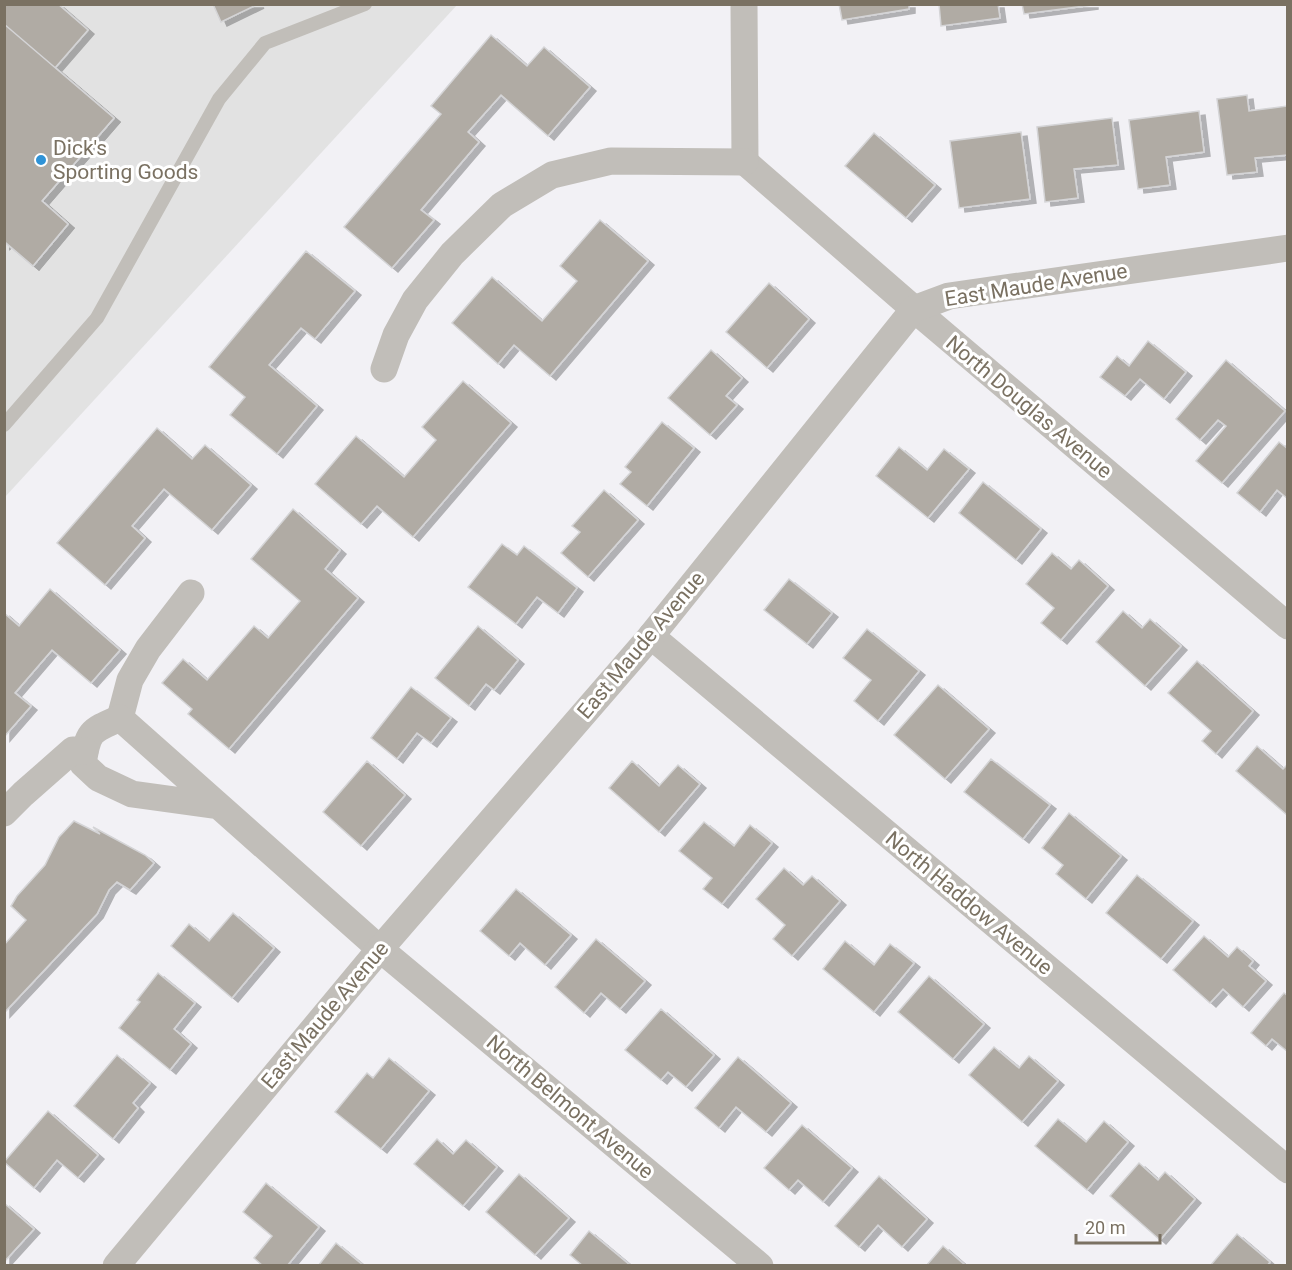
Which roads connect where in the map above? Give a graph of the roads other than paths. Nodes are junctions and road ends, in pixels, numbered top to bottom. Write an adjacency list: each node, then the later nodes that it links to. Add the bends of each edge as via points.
1 (365, 4): 7 (lane, via 265,43 219,99 98,318)
2 (744, 4): 3 (street)
3 (745, 162): 5 (street, North Douglas Avenue); 6 (street, via 611,161 552,175 502,205 452,254 415,300)
4 (1287, 248): 5 (street, East Maude Avenue, via 949,296)
5 (914, 309): 9 (street, North Douglas Avenue); 10 (street, East Maude Avenue)
6 (384, 369)
7 (4, 424)
8 (191, 593): 11 (street, via 130,680)
9 (1287, 626)
10 (651, 636): 15 (street, East Maude Avenue); 16 (street, North Haddow Avenue)
11 (120, 718): 12 (street, via 95,729); 13 (street, North Belmont Avenue)
12 (85, 751): 13 (street, via 83,764 98,778 132,794); 14 (street, via 73,750)
13 (219, 806): 15 (street, North Belmont Avenue)
14 (4, 813)
15 (380, 949): 17 (street, East Maude Avenue); 18 (street, North Belmont Avenue)
16 (1287, 1170)
17 (130, 1261)
18 (760, 1266)

